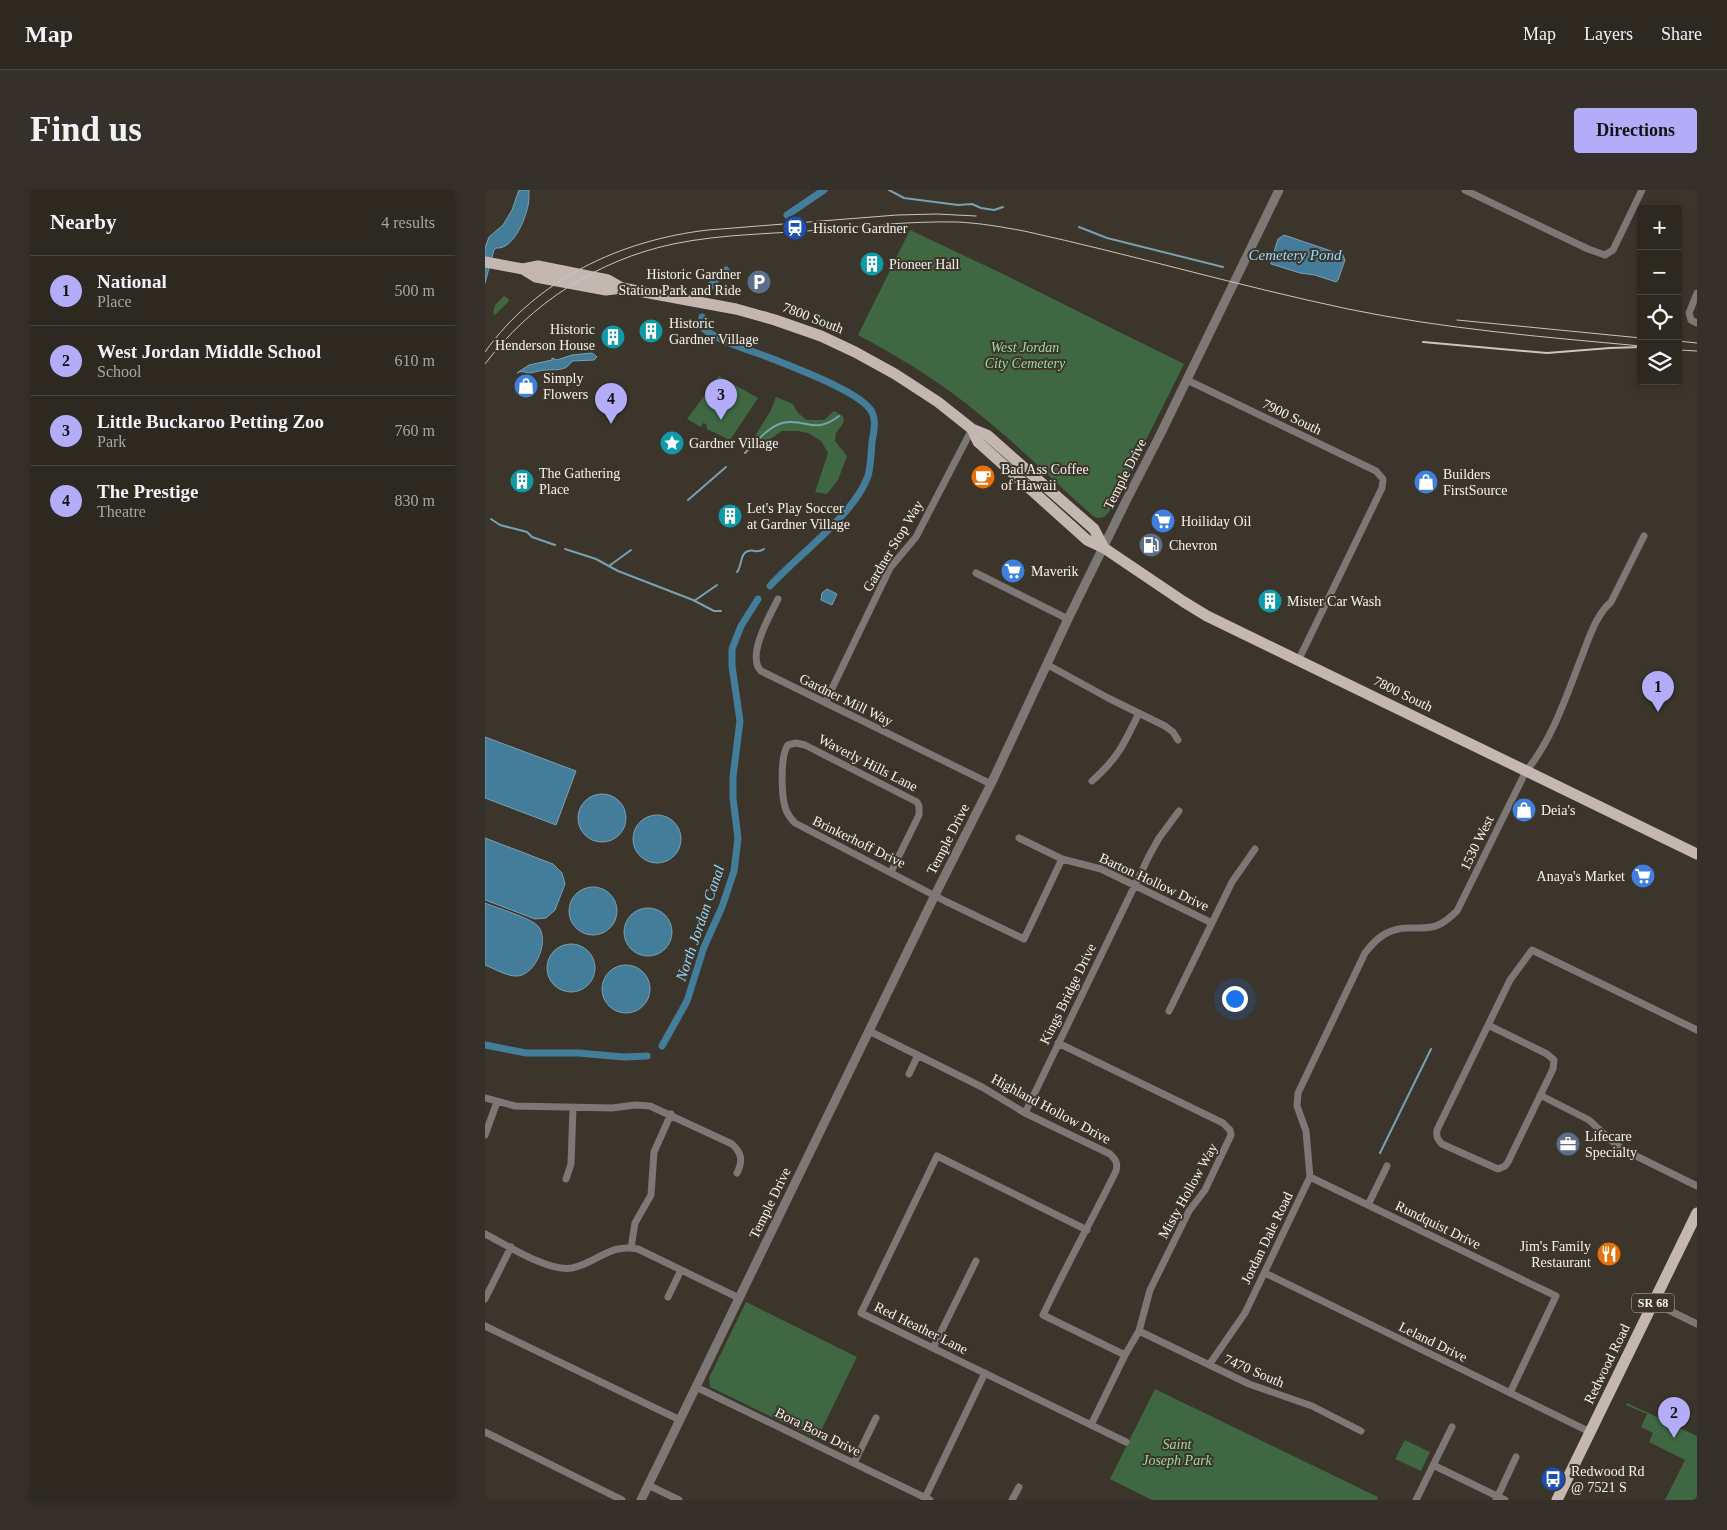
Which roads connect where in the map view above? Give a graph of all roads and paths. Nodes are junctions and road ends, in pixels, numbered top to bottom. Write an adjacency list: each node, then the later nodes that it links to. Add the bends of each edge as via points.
1 (1279, 190): 7 (street, Temple Drive)
2 (1465, 190): 3 (street, via 1598,254 1609,254 1613,250)
3 (1643, 190)
4 (485, 262): 8 (main road, 7800 South, via 523,269 537,266 608,280 621,288 736,309 821,336 895,374)
5 (1697, 293): 6 (street, via 1689,318)
6 (1697, 323)
7 (1187, 380): 10 (street, Temple Drive); 14 (street, 7900 South, via 1376,472 1383,479 1382,488)
8 (972, 429): 10 (main road, 7800 South, via 987,435 1094,529); 16 (street, Gardner Stop Way, via 916,537 891,568)
9 (1644, 536): 20 (street, 1530 West, via 1590,636 1541,752)
10 (1104, 548): 13 (street, Temple Drive); 14 (main road, 7800 South, via 1184,602)
11 (976, 573): 13 (street)
12 (778, 599): 16 (street, Gardner Mill Way, via 762,632 756,666 764,674)
13 (1068, 619): 15 (street, Temple Drive)
14 (1298, 661): 20 (main road, 7800 South)
15 (1048, 665): 17 (street); 22 (street, Temple Drive)
16 (825, 703): 22 (street, Gardner Mill Way)
17 (1139, 713): 18 (street, via 1165,726); 21 (street, via 1113,761)
18 (1178, 740)
19 (791, 743): 28 (street, Brinkerhoff Drive, via 783,756 782,795 789,816 804,829); 28 (street, Waverly Hills Lane, via 805,745 917,802 919,815)
20 (1526, 771): 26 (main road, 7800 South); 48 (street, 1530 West, via 1457,911 1437,926 1397,928 1385,933 1365,954 1301,1085 1297,1100 1306,1131)
21 (1092, 781)
22 (991, 784): 30 (street, Temple Drive)
23 (1179, 811): 29 (street, Kings Bridge Drive, via 1159,838)
24 (1019, 838): 27 (street, Barton Hollow Drive)
25 (1255, 849): 31 (street, via 1232,882)
26 (1697, 854)
27 (1062, 860): 29 (street, Barton Hollow Drive, via 1101,869); 30 (street, via 1023,939)
28 (891, 872): 30 (street, Brinkerhoff Drive)
29 (1134, 886): 31 (street, Barton Hollow Drive); 36 (street, Kings Bridge Drive)
30 (935, 894): 35 (street, Temple Drive)
31 (1212, 924): 32 (street)
32 (1169, 1011)
33 (1488, 1025): 34 (street, via 1510,980 1532,950); 39 (street, via 1554,1060); 39 (street, via 1437,1130 1442,1144 1502,1169)
34 (1697, 1030)
35 (869, 1031): 37 (street, Highland Hollow Drive); 61 (street, Temple Drive)
36 (1058, 1043): 43 (street, Kings Bridge Drive); 66 (street, Misty Hollow Way, via 1223,1123 1230,1130 1231,1135 1205,1190 1189,1211 1150,1290)
37 (918, 1055): 38 (street); 43 (street, Highland Hollow Drive)
38 (909, 1074)
39 (1540, 1095): 50 (street, via 1589,1120 1624,1150)
40 (485, 1098): 41 (street)
41 (497, 1102): 42 (street, via 515,1106); 45 (street)
42 (573, 1108): 44 (street, via 642,1104); 49 (street, via 571,1164)
43 (1025, 1112): 53 (street, Highland Hollow Drive, via 1110,1154 1117,1162 1116,1171)
44 (671, 1114): 47 (street, via 739,1150 741,1158); 56 (street, via 654,1152 651,1194 635,1223)
45 (485, 1135)
46 (1387, 1166): 51 (street)
47 (737, 1173)
48 (1310, 1177): 51 (street, Rundquist Drive); 59 (street, Jordan Dale Road)
49 (566, 1179)
50 (1697, 1186)
51 (1368, 1205): 72 (street, Rundquist Drive, via 1556,1296)
52 (1697, 1213): 63 (main road, Redwood Road / SR 68)
53 (1087, 1230): 67 (street, Red Heather Lane, via 937,1156 861,1313); 68 (street, Highland Hollow Drive, via 1043,1315)
54 (485, 1234): 55 (street)
55 (511, 1247): 56 (street, via 560,1268 580,1265 613,1250); 62 (street)
56 (631, 1248): 58 (street)
57 (976, 1261): 67 (street)
58 (681, 1270): 60 (street); 61 (street)
59 (1265, 1273): 69 (street, Jordan Dale Road, via 1238,1325); 72 (street, Leland Drive)
60 (668, 1296)
61 (739, 1298): 71 (street, Temple Drive)
62 (485, 1299)
63 (1653, 1303): 64 (street); 79 (main road, Redwood Road / SR 68)
64 (1697, 1324)
65 (485, 1326): 74 (street)
66 (1139, 1331): 68 (street); 69 (street, 7470 South)
67 (933, 1348): 70 (street, Red Heather Lane)
68 (1125, 1355): 75 (street)
69 (1209, 1365): 77 (street, 7470 South, via 1261,1389 1312,1406)
70 (985, 1373): 75 (street, Red Heather Lane); 87 (street)
71 (696, 1387): 74 (street, Temple Drive); 82 (street, Bora Bora Drive)
72 (1510, 1393): 79 (street, Leland Drive)
73 (876, 1418): 82 (street)
74 (680, 1420): 84 (street, Temple Drive)
75 (1091, 1425): 80 (street, Red Heather Lane)
76 (1452, 1426): 83 (street)
77 (1361, 1431)
78 (485, 1432): 88 (street)
79 (1590, 1432): 94 (main road, Redwood Road / SR 68)
80 (1127, 1442)
81 (1517, 1457): 86 (street)
82 (854, 1463): 87 (street, Bora Bora Drive)
83 (1433, 1465): 86 (street); 92 (street)
84 (648, 1485): 89 (street, Temple Drive); 90 (street)
85 (1019, 1487): 91 (street)
86 (1496, 1498): 93 (street)
87 (926, 1499)
88 (621, 1500)
89 (641, 1500)
90 (679, 1500)
91 (1012, 1500)
92 (1416, 1500)
93 (1505, 1500)
94 (1557, 1500)

